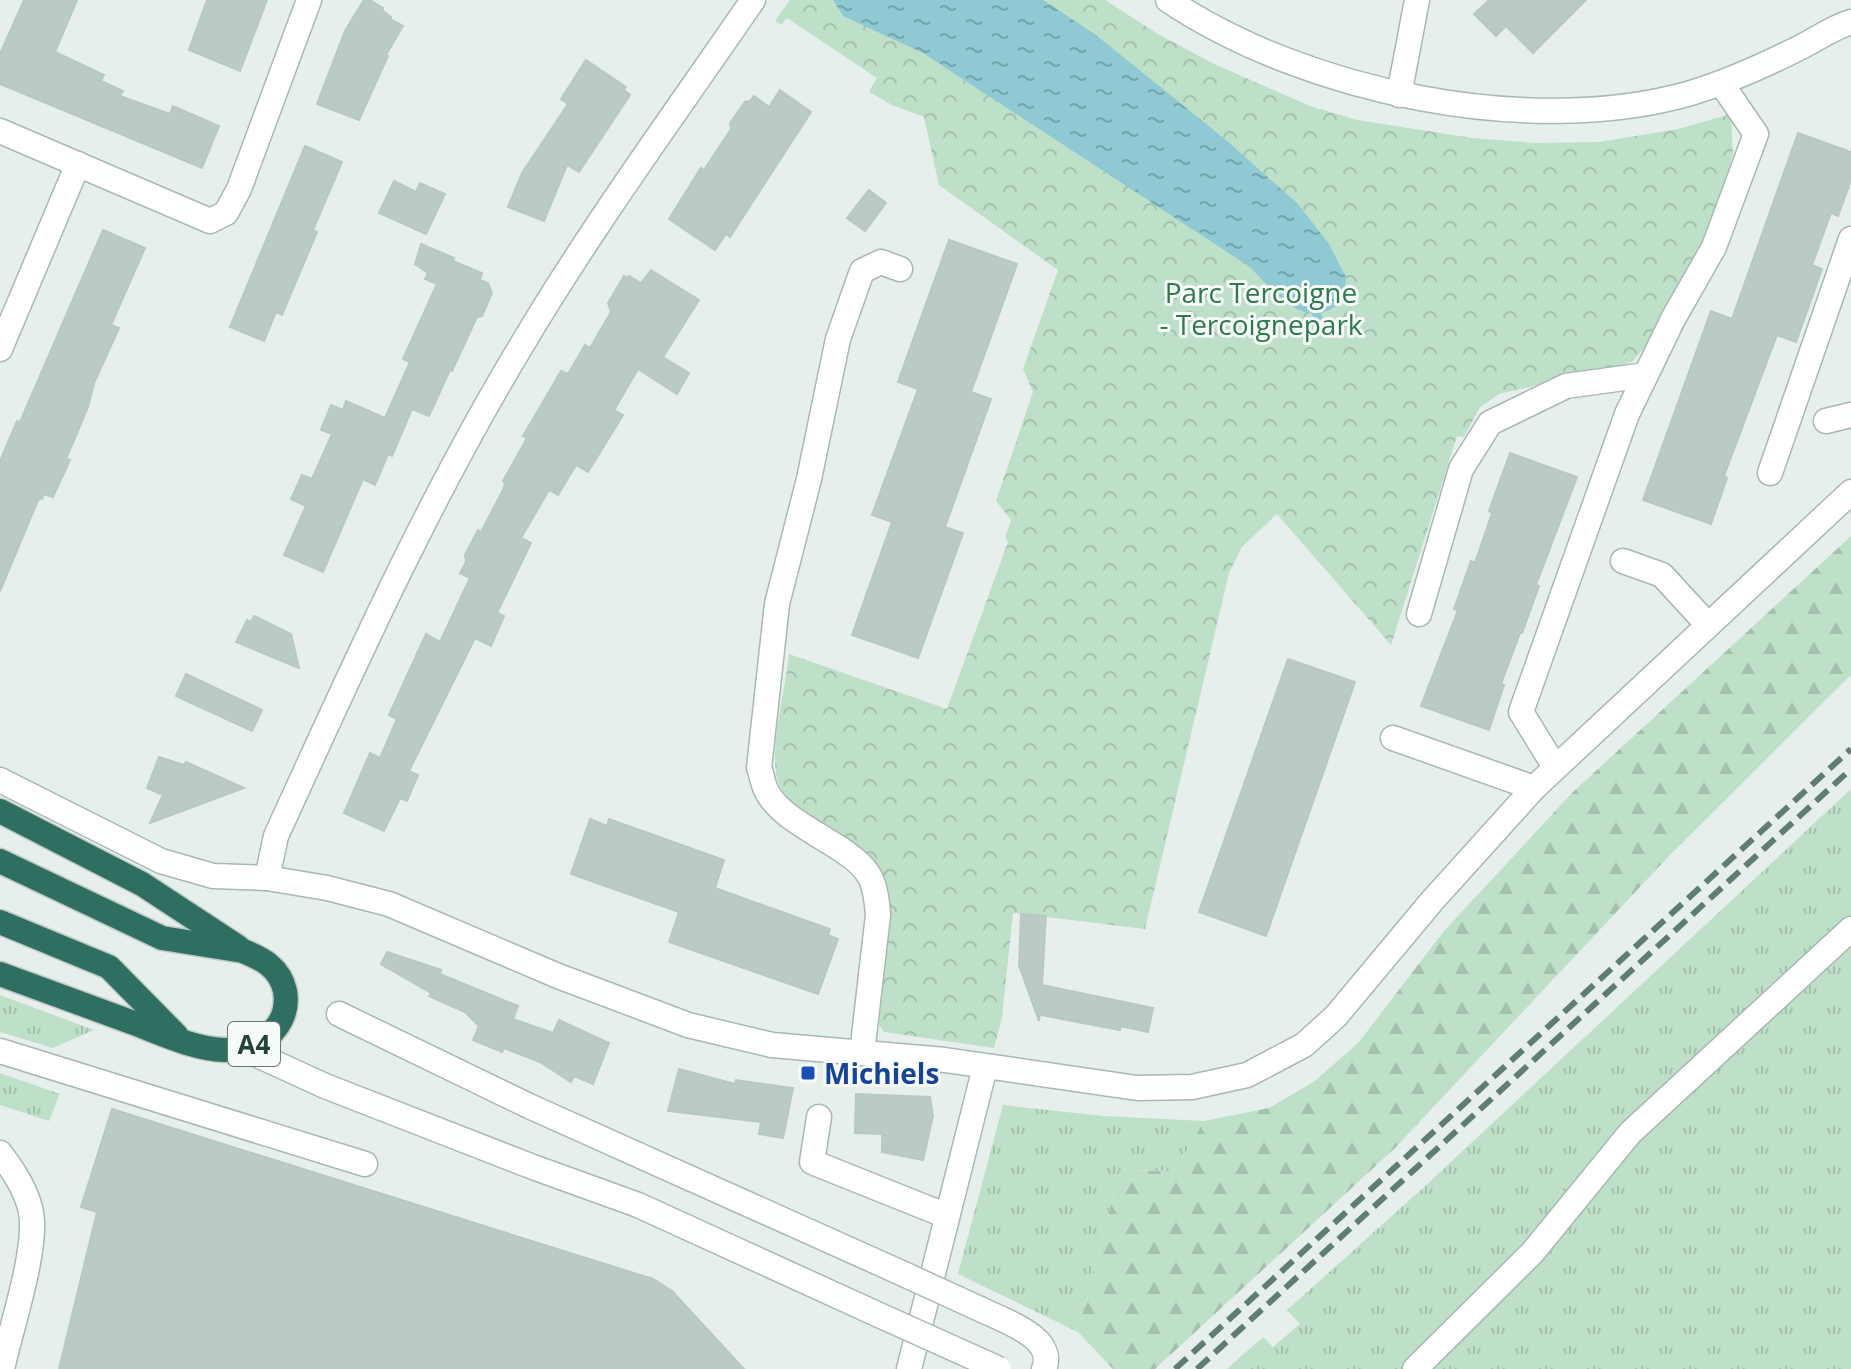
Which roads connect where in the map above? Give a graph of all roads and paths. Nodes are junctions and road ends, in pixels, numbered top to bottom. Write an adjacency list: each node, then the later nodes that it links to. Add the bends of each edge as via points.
1 (309, 0): 9 (street, via 226,213 210,221)
2 (753, 0): 27 (street, via 581,250 519,348 427,514 276,836)
3 (1168, 0): 7 (street, via 1300,65)
4 (1417, 0): 7 (street)
5 (1846, 20): 6 (street, via 1798,49)
6 (1721, 83): 7 (street, via 1602,110 1548,112); 13 (street, via 1756,134 1714,247)
7 (1399, 95)
8 (0, 131): 9 (street)
9 (78, 164): 12 (street)
10 (1851, 239): 16 (street)
11 (900, 269): 36 (street, via 881,262 862,271 838,339 777,604 759,768 767,792 786,814 870,875 878,915)
12 (0, 349)
13 (1646, 375): 19 (street, via 1566,386 1490,423 1461,469); 22 (street, via 1627,414 1521,712)
14 (1851, 415): 15 (street)
15 (1826, 421)
16 (1770, 473)
17 (1851, 492): 20 (street)
18 (1623, 561): 20 (street, via 1662,575)
19 (1419, 614)
20 (1708, 625): 22 (street)
21 (1393, 738): 24 (street)
22 (1555, 767): 24 (street)
23 (0, 780): 27 (street, via 161,861 213,876)
24 (1534, 788): 37 (street, via 1336,1016 1304,1045 1247,1075 1192,1087 1137,1088)
25 (0, 811): 30 (highway, via 142,884)
26 (0, 861): 30 (highway, A4, via 162,938)
27 (267, 878): 36 (street, via 389,904 688,1025 772,1045)
28 (0, 922): 33 (highway, via 109,967)
29 (1851, 929): 46 (street, via 1630,1133 1533,1252)
30 (243, 951): 34 (highway, A4, via 277,972 286,1005 265,1039)
31 (0, 974): 33 (highway, A4)
32 (339, 1014): 45 (street, bridge, via 529,1106 980,1309 1036,1340 1045,1349)
33 (181, 1041): 34 (highway, A4)
34 (242, 1048): 44 (street, bridge, via 325,1086 638,1205)
35 (0, 1051): 40 (street)
36 (862, 1053): 37 (street)
37 (985, 1067): 41 (street)
38 (819, 1117): 41 (street, via 812,1162)
39 (0, 1153): 42 (street, via 21,1184 32,1217 31,1243)
40 (365, 1164)
41 (947, 1216): 43 (street)
42 (2, 1369)
43 (909, 1369)
44 (999, 1369)
45 (1044, 1369)
46 (1415, 1369)

